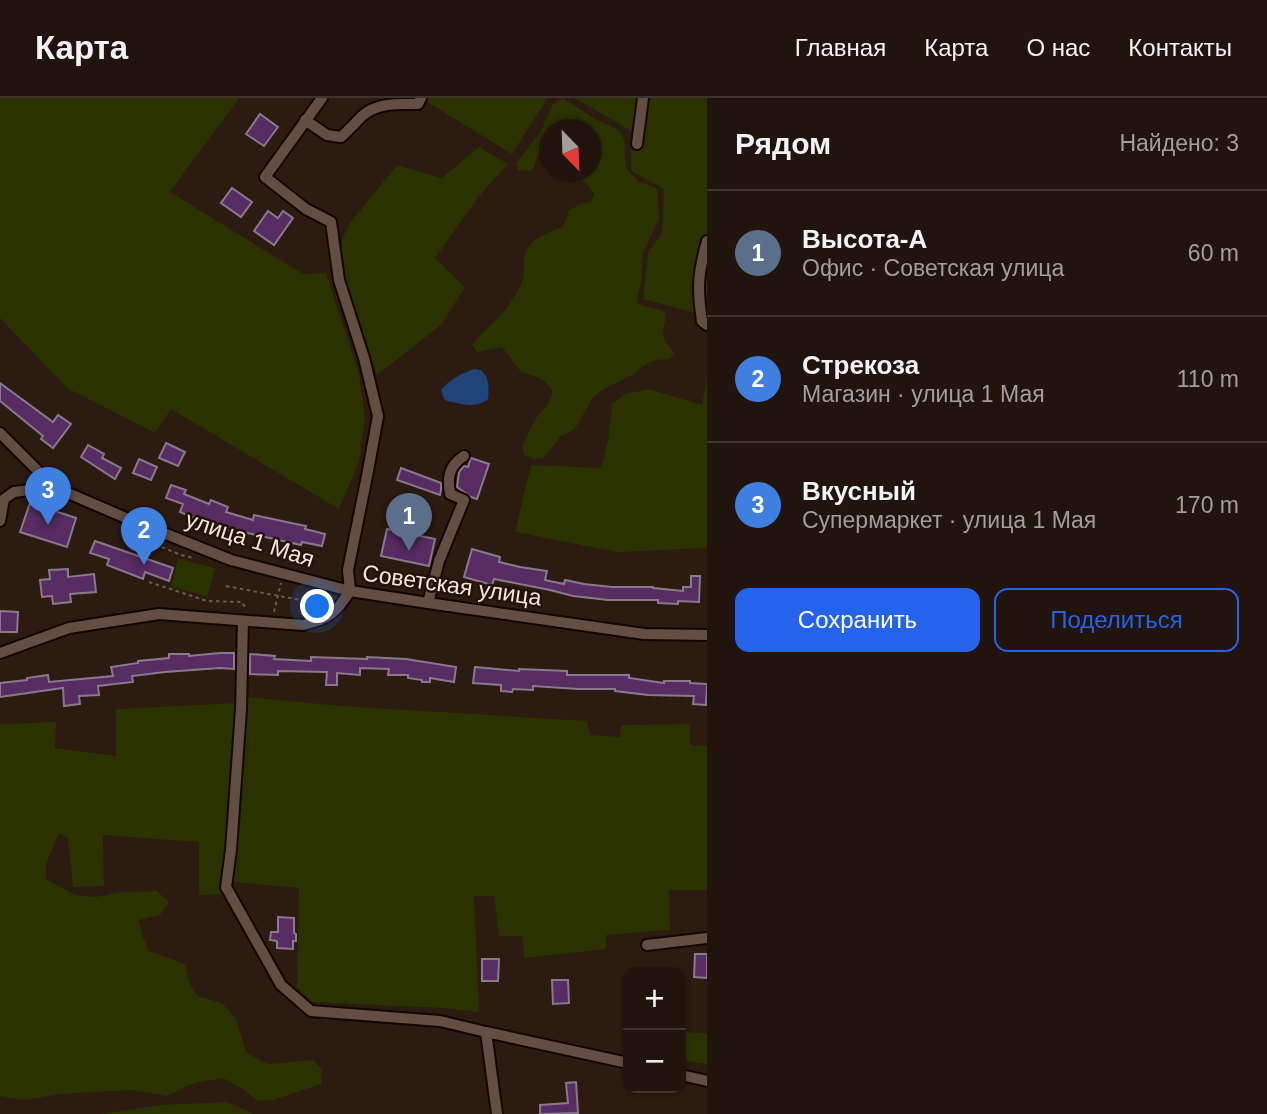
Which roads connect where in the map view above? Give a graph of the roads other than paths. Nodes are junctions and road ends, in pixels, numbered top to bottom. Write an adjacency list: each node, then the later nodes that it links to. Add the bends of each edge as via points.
1 (322, 98): 4 (street)
2 (421, 98): 4 (street, via 418,104 386,104 363,114 341,136 327,135)
3 (643, 98): 5 (street)
4 (305, 120): 12 (street, via 265,177 331,222 339,280 378,416 348,570)
5 (637, 144)
6 (707, 242): 7 (street, via 699,268 698,298)
7 (707, 325)
8 (0, 433): 10 (street, улица 1 Мая)
9 (464, 456): 13 (street, via 454,463 448,482 450,494 464,499)
10 (54, 487): 11 (street, via 14,492 4,499); 12 (street, улица 1 Мая, via 231,560)
11 (0, 521)
12 (350, 591): 13 (street, Советская улица); 14 (street, Советская улица, via 341,605 320,621 303,625)
13 (428, 603): 15 (street, Советская улица, via 644,634)
14 (246, 617): 16 (street, Советская улица, via 159,614 69,628); 19 (street, via 226,887 281,985 311,1010 440,1021)
15 (707, 635)
16 (0, 653)
17 (707, 938): 18 (street)
18 (646, 945)
19 (486, 1032): 20 (street); 23 (street)
20 (623, 1062)
21 (686, 1076): 22 (street)
22 (707, 1081)
23 (497, 1114)

